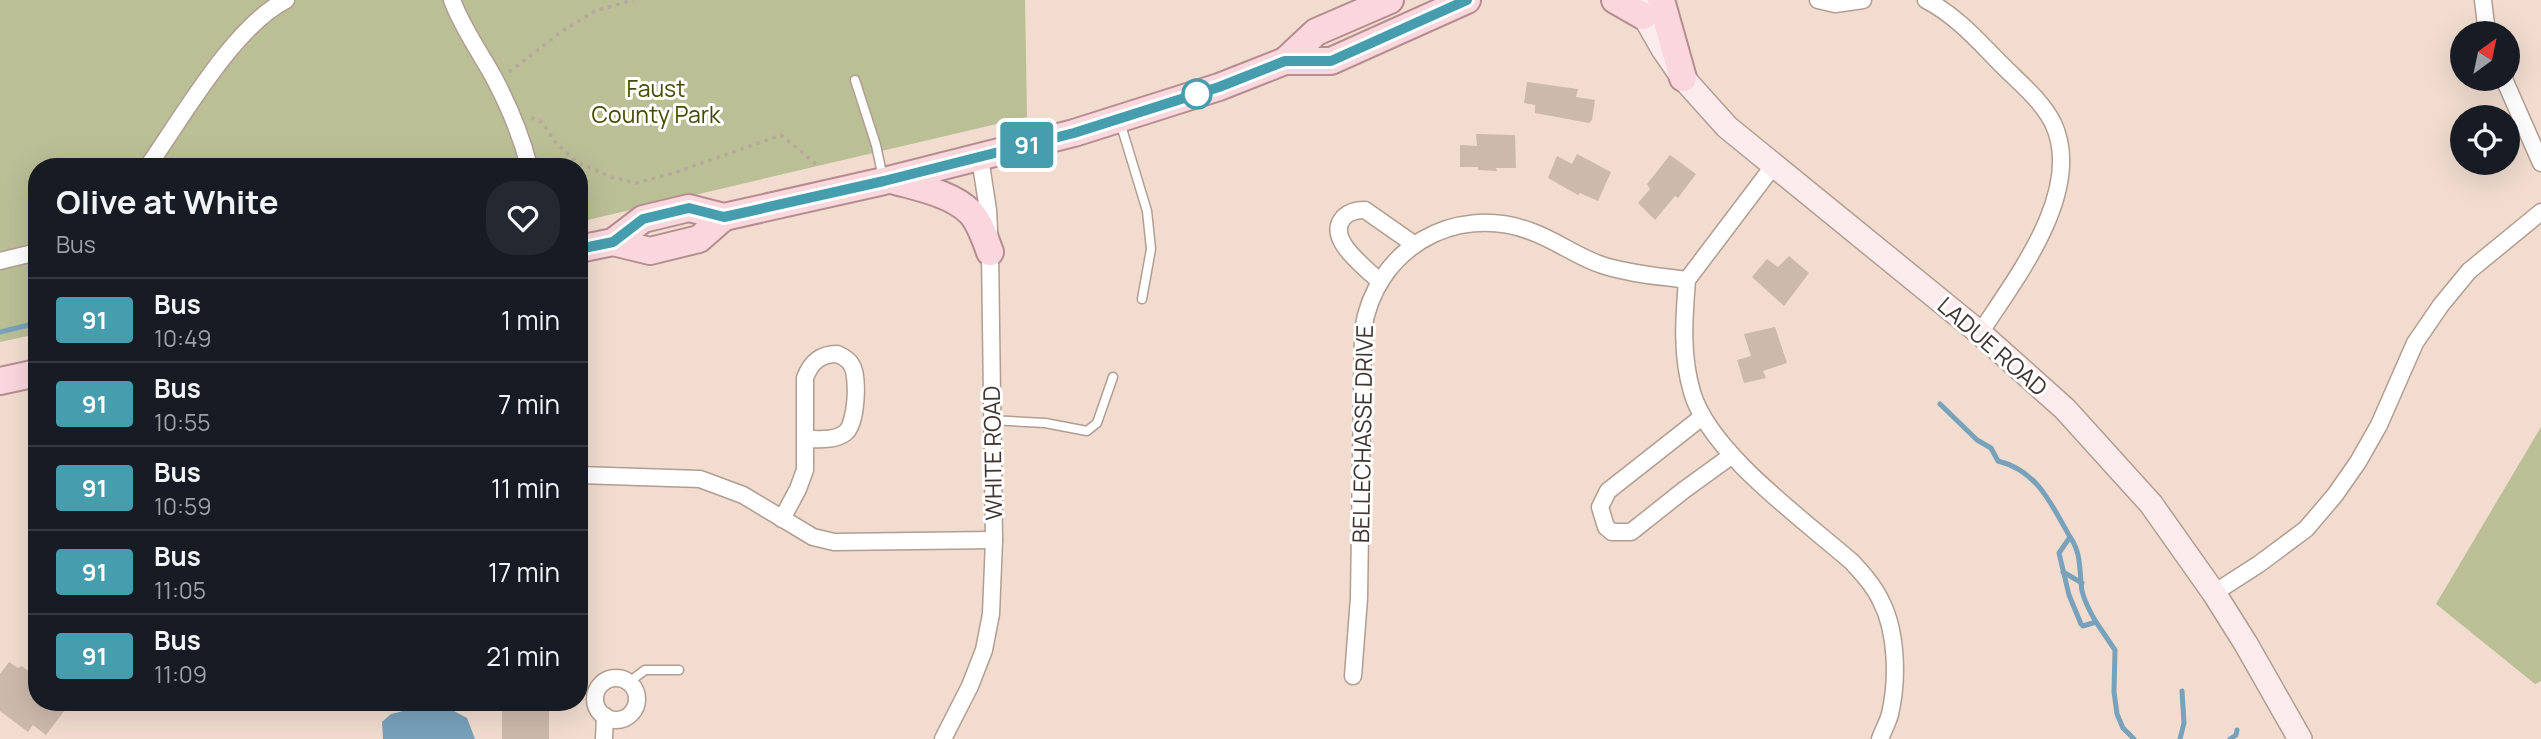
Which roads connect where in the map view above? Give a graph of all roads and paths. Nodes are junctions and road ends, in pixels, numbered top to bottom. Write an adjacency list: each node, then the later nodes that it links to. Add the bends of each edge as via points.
1 (286, 0): 20 (street, via 244,34)
2 (452, 0): 15 (street)
3 (632, 0): 15 (path, via 595,11)
4 (1390, 0): 13 (main road, via 1316,32)
5 (1467, 0): 13 (main road, via 1331,61)
6 (1615, 0): 11 (main road)
7 (1818, 0): 8 (street, via 1835,4)
8 (1863, 0)
9 (1926, 0): 38 (street, via 1958,21 2035,98 2059,140 2058,185 2044,229)
10 (2483, 0): 12 (street)
11 (1647, 5): 14 (main road)
12 (2486, 21)
13 (1285, 61): 18 (main road)
14 (1683, 78): 26 (main road, LADUE ROAD, via 1727,127)
15 (494, 79): 21 (street)
16 (855, 80): 28 (lane)
17 (2509, 91): 24 (street)
18 (1119, 119): 23 (main road); 37 (lane, via 1147,211 1151,249)
19 (522, 120): 22 (path, via 542,122)
20 (154, 158)
21 (527, 158)
22 (573, 158)
23 (980, 158): 28 (main road); 32 (street, WHITE ROAD)
24 (2541, 163)
25 (816, 164): 27 (path, via 781,135 636,183)
26 (1774, 165): 35 (street); 38 (main road, LADUE ROAD)
27 (588, 167)
28 (887, 180): 31 (main road, via 724,217 689,208 643,219 613,242); 32 (main road, via 943,195 968,210)
29 (2541, 212): 49 (street, via 2469,271 2441,305 2415,343 2358,461 2306,529)
30 (1415, 245): 35 (street, BELLECHASSE DRIVE, via 1451,227 1506,224 1530,230 1604,266); 36 (street, BELLECHASSE DRIVE); 36 (street, via 1365,210 1344,217 1338,229 1342,244)
31 (588, 247)
32 (990, 252): 43 (street, WHITE ROAD)
33 (28, 254): 34 (street)
34 (0, 261)
35 (1687, 280): 42 (street, via 1685,363)
36 (1379, 281): 51 (street, BELLECHASSE DRIVE, via 1363,330 1359,598)
37 (1142, 299)
38 (1980, 333): 49 (main road, LADUE ROAD, via 2065,409 2108,456 2151,504)
39 (28, 375): 41 (main road)
40 (1112, 377): 43 (lane, via 1097,423 1087,431)
41 (0, 381)
42 (1702, 418): 45 (street); 45 (street, via 1608,491 1600,507 1606,527 1612,533 1631,532)
43 (991, 420): 48 (street, WHITE ROAD)
44 (807, 439): 44 (street, via 808,368 822,356 838,354 853,367 854,419 842,435); 47 (street, via 805,470)
45 (1731, 456): 56 (street, via 1852,562 1882,603 1890,625 1893,683 1890,715)
46 (588, 475): 47 (street, via 700,479 743,495)
47 (782, 519): 48 (street, via 813,537 834,542)
48 (994, 540): 55 (street, WHITE ROAD, via 992,614 984,650)
49 (2214, 593): 57 (main road, LADUE ROAD)
50 (679, 670): 52 (lane, via 645,670)
51 (1353, 676)
52 (629, 682): 53 (street, via 636,691 634,710 618,720); 53 (street, via 613,678 601,685 595,698)
53 (605, 716): 54 (street)
54 (604, 739)
55 (943, 739)
56 (1880, 739)
57 (2300, 739)

